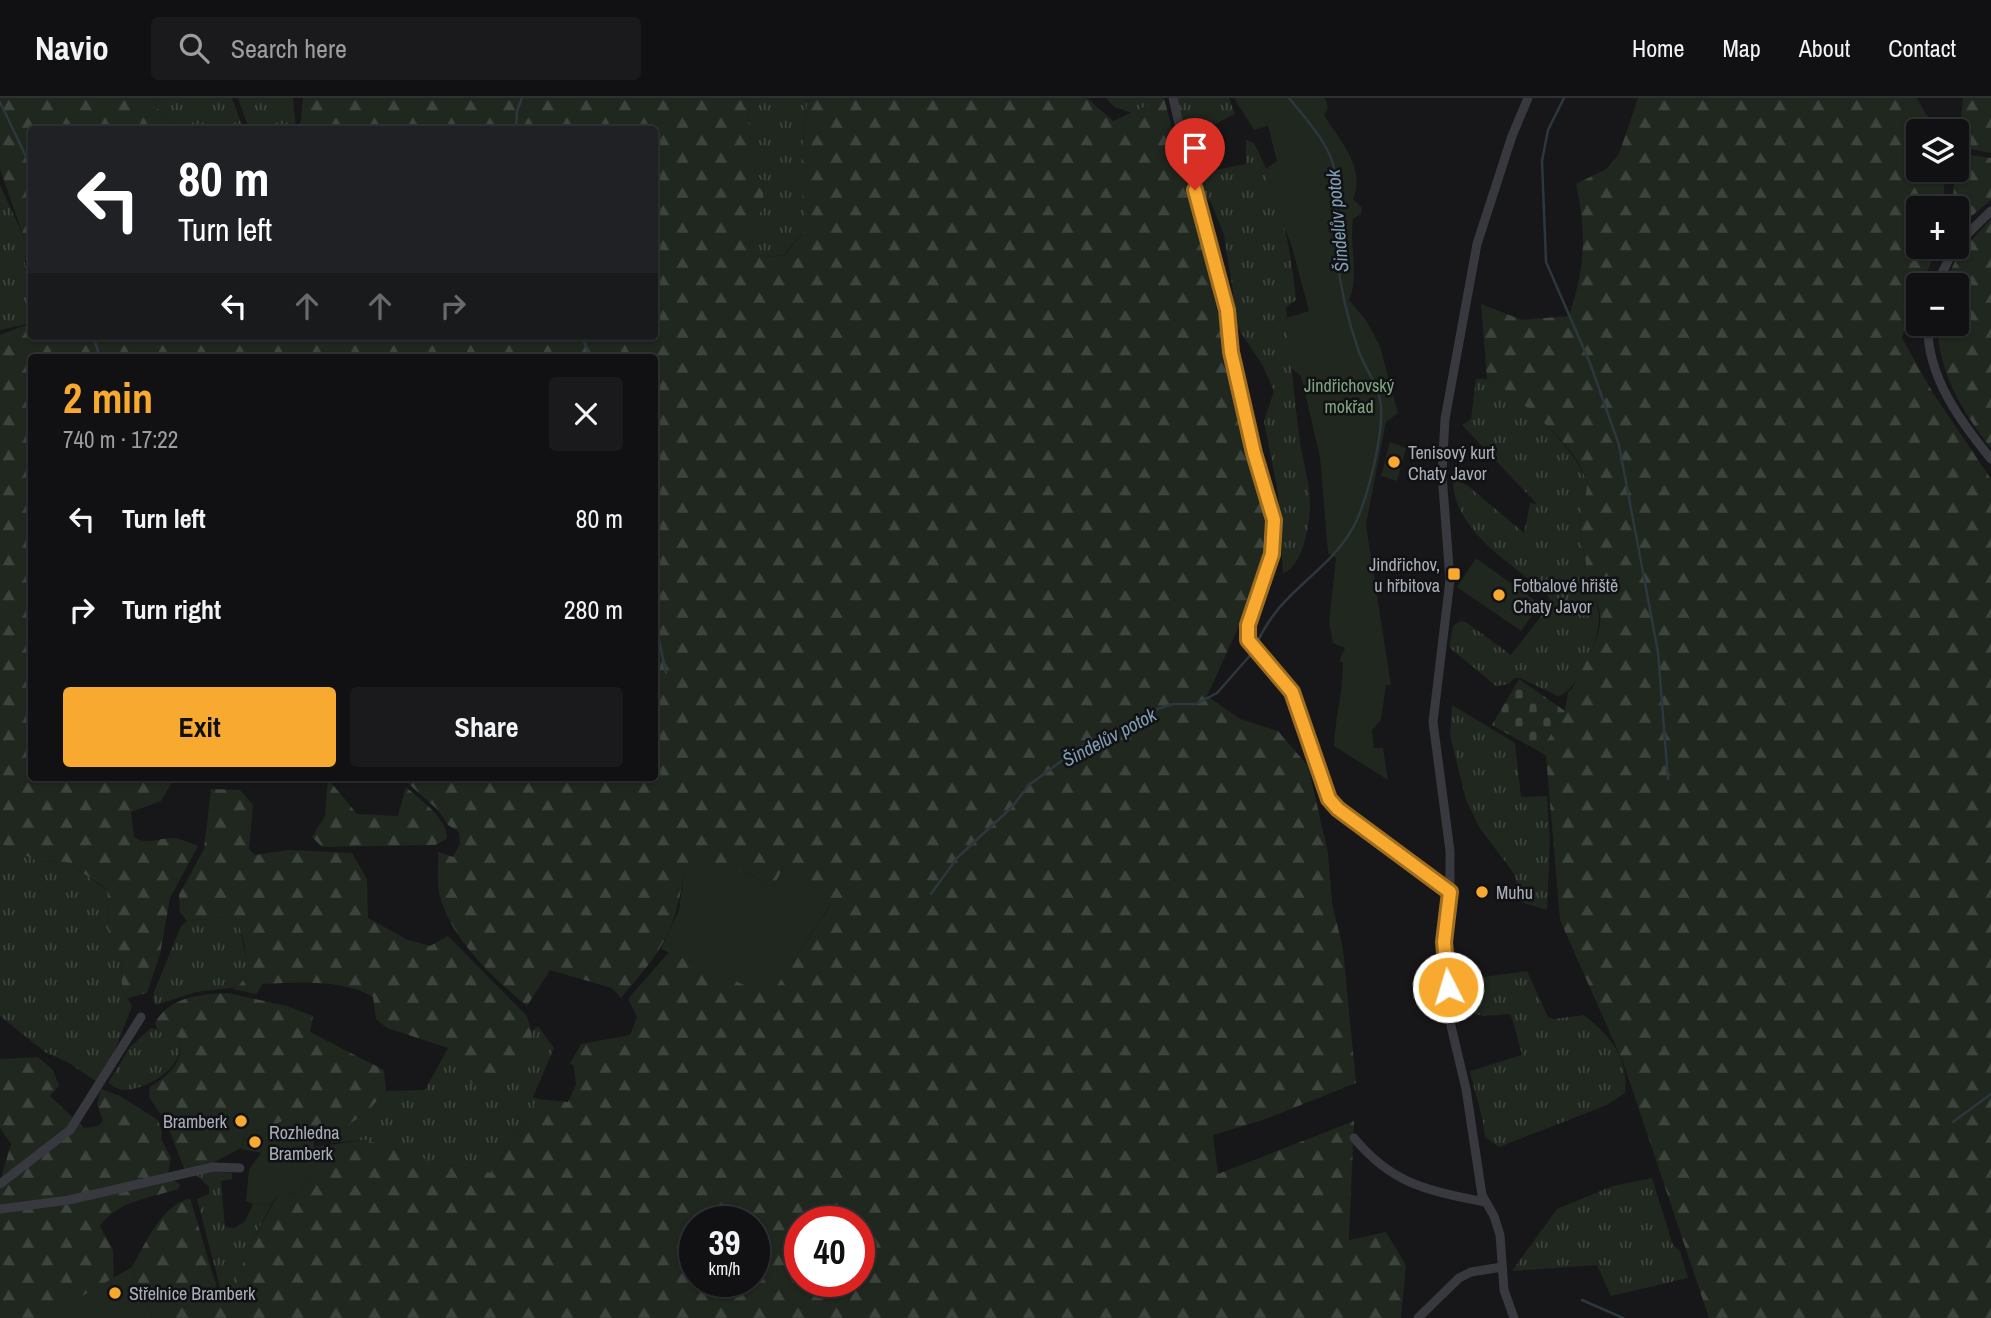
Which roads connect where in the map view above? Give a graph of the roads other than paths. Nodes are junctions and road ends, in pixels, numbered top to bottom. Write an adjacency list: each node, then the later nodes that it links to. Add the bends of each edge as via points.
1 (1172, 98): 7 (street, via 1227,310 1231,352 1254,453 1274,520 1272,554 1248,625 1248,640 1292,692 1329,799)
2 (1528, 98): 7 (street, via 1477,244 1445,419 1442,474 1450,580 1433,722 1450,851)
3 (1991, 211): 4 (street)
4 (1969, 233)
5 (1929, 336): 6 (street, via 1930,356 1956,414)
6 (1991, 459)
7 (1450, 892): 12 (street, via 1444,942 1451,1026)
8 (141, 1017): 11 (street, via 70,1130)
9 (1354, 1138): 12 (street, via 1383,1169 1406,1182)
10 (240, 1168): 13 (street, via 213,1167 69,1200)
11 (0, 1184)
12 (1485, 1202): 14 (street, via 1500,1235)
13 (0, 1209)
14 (1502, 1268): 15 (street, via 1459,1278); 16 (street)
15 (1418, 1318)
16 (1514, 1318)

